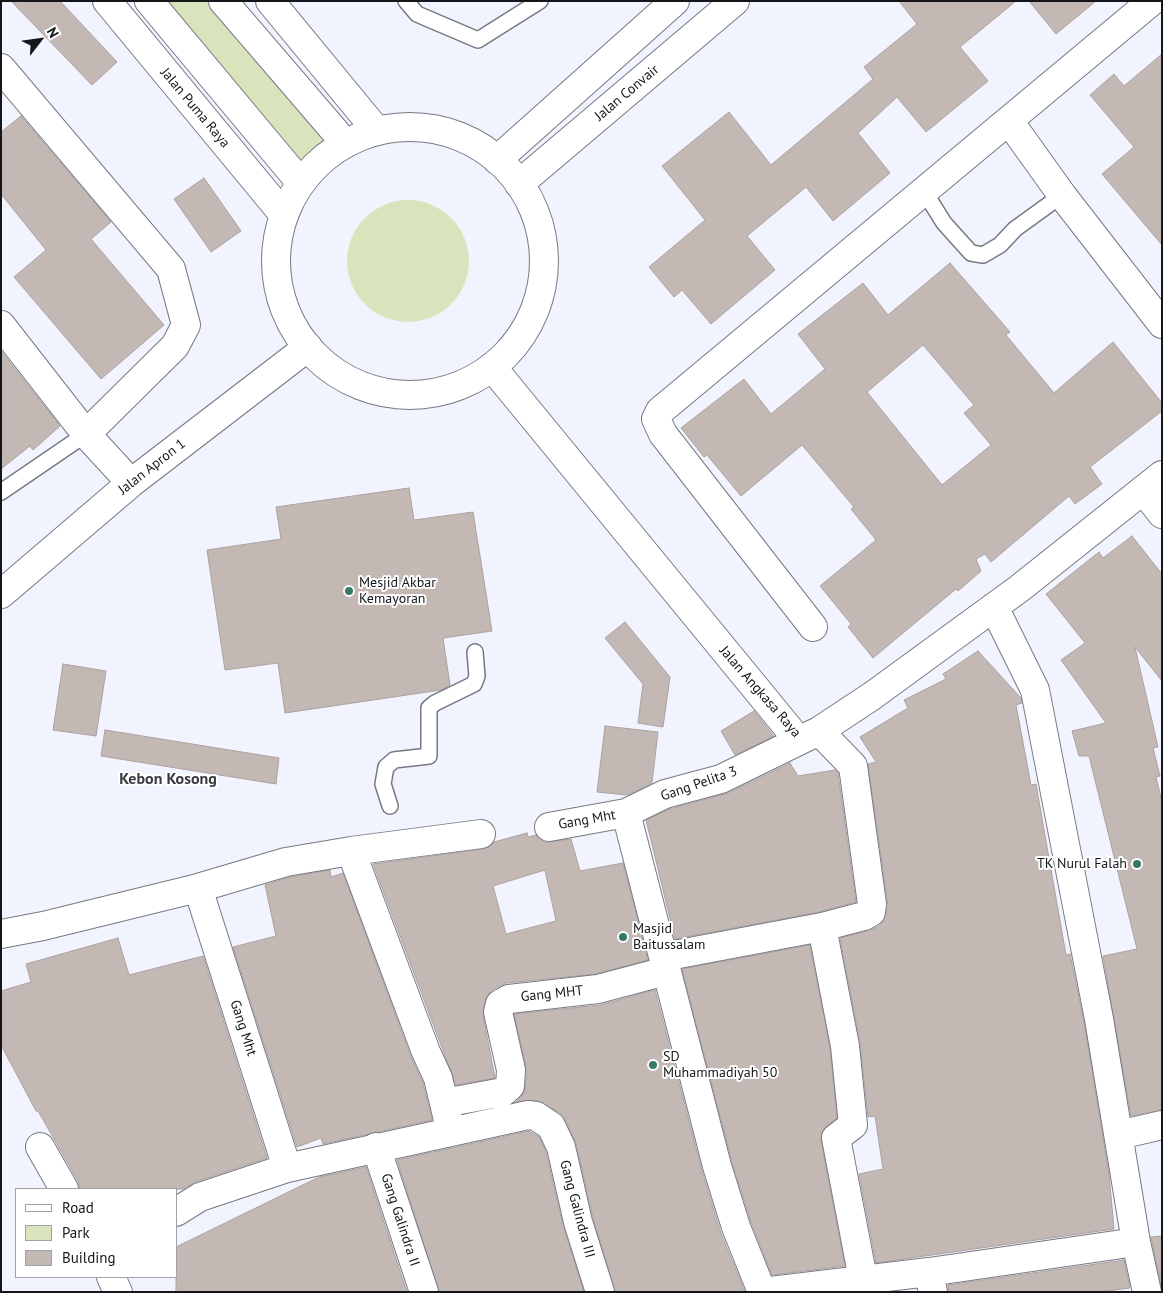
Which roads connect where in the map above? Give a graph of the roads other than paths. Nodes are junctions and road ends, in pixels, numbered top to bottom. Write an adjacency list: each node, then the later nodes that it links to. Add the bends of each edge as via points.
1 (107, 1): 19 (street, Jalan Puma Raya)
2 (149, 1): 15 (street)
3 (223, 1): 13 (street)
4 (270, 1): 12 (street)
5 (406, 1): 6 (lane, via 417,14 478,40)
6 (540, 1)
7 (675, 1): 14 (street)
8 (735, 1): 16 (street, Jalan Convair)
9 (1152, 1): 11 (street)
10 (1, 68): 24 (street, via 171,269 186,325 174,346)
11 (1009, 121): 17 (street); 18 (street)
12 (377, 131): 13 (street); 14 (street, via 406,127 436,130 464,138)
13 (345, 144): 15 (street, via 328,154)
14 (498, 160): 16 (street)
15 (301, 182): 19 (street)
16 (519, 184): 23 (street, via 540,230 544,256 542,281 536,306 525,329 511,349)
17 (924, 191): 18 (lane, via 944,223 972,253 983,255); 31 (street, via 660,410 656,419 663,434)
18 (1062, 195): 20 (street)
19 (284, 215): 22 (street, via 276,249 278,283 289,318)
20 (1162, 324)
21 (1, 325): 24 (street)
22 (308, 347): 23 (street, via 329,367 354,382 381,392 440,392 467,382); 25 (street, Jalan Apron 1)
23 (492, 367): 33 (street, Jalan Angkasa Raya)
24 (86, 434): 25 (street); 27 (lane)
25 (131, 483): 29 (street, Jalan Apron 1)
26 (1153, 483): 28 (street); 30 (street, Jalan Angkasa Raya)
27 (1, 492)
28 (1162, 514)
29 (1, 594)
30 (994, 607): 33 (street, Jalan Angkasa Raya, via 872,696); 46 (street, via 1034,690)
31 (813, 626)
32 (475, 652): 34 (lane, via 477,676 474,684 429,708 429,756 394,760 386,767 383,784)
33 (809, 736): 35 (street, Gang Pelita 3, via 721,779 665,794); 40 (street, via 853,766 872,904 871,912 864,916)
34 (390, 806)
35 (626, 813): 36 (street, Gang Mht); 42 (street)
36 (548, 827)
37 (481, 834): 38 (street, via 400,840)
38 (350, 851): 39 (street, via 286,862); 43 (street, via 438,1078)
39 (198, 888): 41 (street); 49 (street, Gang Mht)
40 (822, 927): 42 (street); 54 (street, via 845,1046 853,1125 836,1138)
41 (1, 934)
42 (665, 964): 43 (street, Gang MHT, via 598,989 509,999 500,1004 498,1012 511,1070 510,1086 503,1092); 59 (street, via 717,1166 736,1227)
43 (444, 1103): 45 (street)
44 (1162, 1125): 46 (street)
45 (451, 1134): 48 (street); 58 (street, Gang Galindra III, via 528,1115 552,1126 561,1147 578,1222)
46 (1119, 1135): 52 (street)
47 (40, 1147): 50 (street)
48 (376, 1147): 49 (street); 57 (street, Gang Galindra II)
49 (287, 1168): 51 (street, via 200,1197)
50 (63, 1188)
51 (178, 1211)
52 (1136, 1242): 55 (street); 60 (street)
53 (111, 1278): 56 (street)
54 (863, 1279): 55 (street); 59 (street)
55 (931, 1282)
56 (118, 1292)
57 (424, 1292)
58 (600, 1292)
59 (762, 1292)
60 (1147, 1292)

